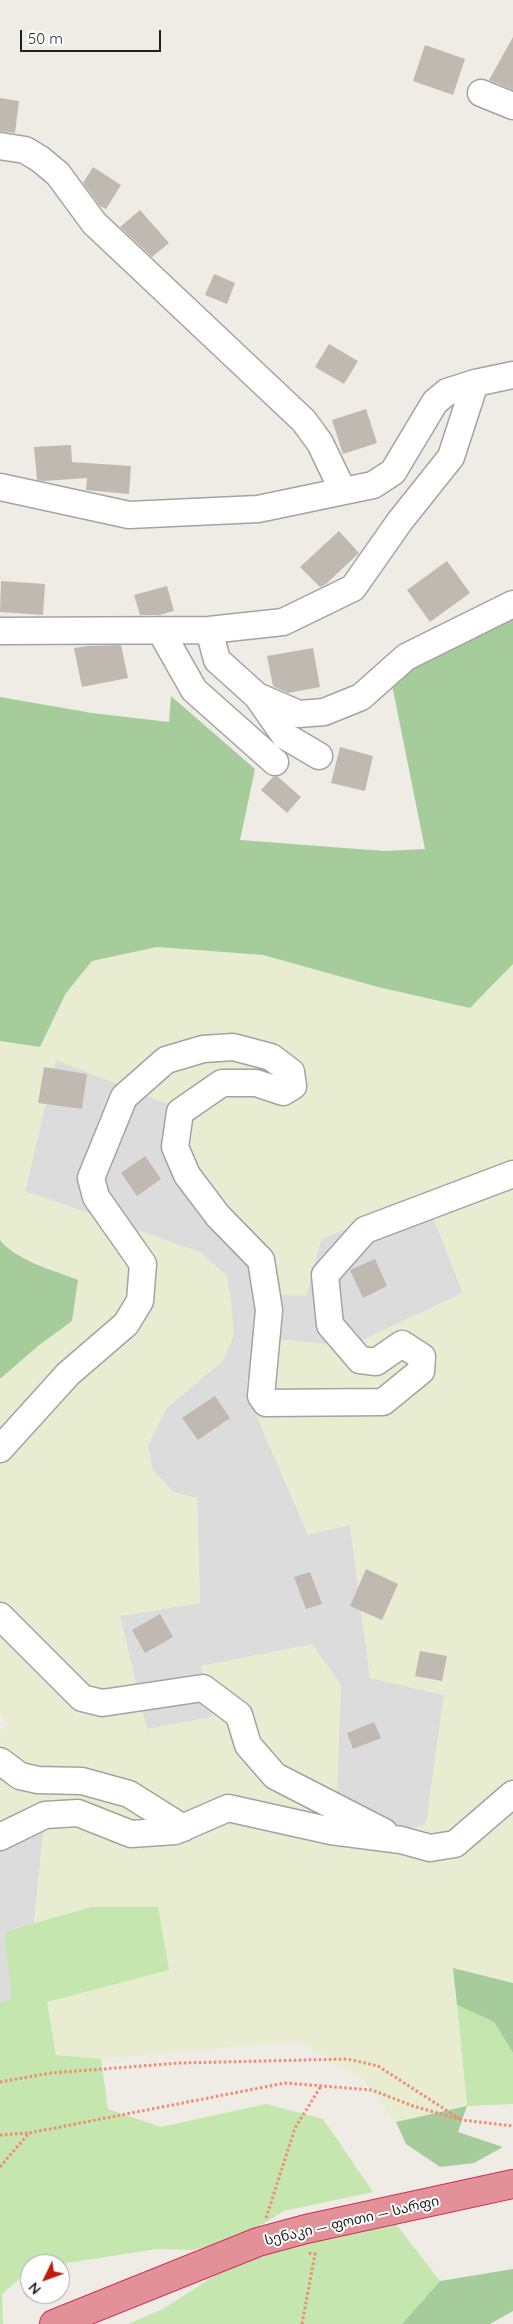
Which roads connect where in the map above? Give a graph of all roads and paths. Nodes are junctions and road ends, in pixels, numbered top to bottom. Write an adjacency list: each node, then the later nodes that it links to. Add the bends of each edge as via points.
1 (481, 93): 2 (street)
2 (513, 106)
3 (0, 146): 7 (street, via 26,150 58,174 94,223 304,420 320,443)
4 (513, 376): 5 (street)
5 (475, 383): 7 (street, via 447,392 435,402 394,472 373,485); 10 (street, via 451,457 353,588 283,622)
6 (0, 487): 7 (street, via 129,515 258,509)
7 (343, 491)
8 (513, 604): 12 (street, via 406,658 361,697 324,712 299,714)
9 (160, 630): 10 (street); 11 (street); 14 (street, via 194,690)
10 (209, 630): 12 (street, via 218,660)
11 (0, 631)
12 (257, 696): 13 (street, via 285,736)
13 (319, 756)
14 (275, 762)
15 (513, 1174): 16 (street, via 365,1230 325,1275 330,1325 360,1360 376,1362 402,1344 422,1357 421,1370 383,1402 266,1403 261,1396 269,1310 261,1260 218,1216 187,1175 175,1148 180,1112 222,1082 256,1082 282,1092 293,1086 291,1072 272,1057 233,1047 203,1049 166,1060 124,1097 91,1178 96,1198 143,1264 140,1301 126,1324 68,1374)
16 (0, 1449)
17 (0, 1616): 22 (street, via 82,1698 102,1703 203,1688 239,1715 248,1745 276,1776)
18 (0, 1761): 20 (street, via 20,1776 38,1780 82,1781 129,1794)
19 (513, 1794): 22 (street, via 456,1844 430,1848)
20 (183, 1828): 21 (street, via 131,1834 78,1813 45,1815); 22 (street, via 228,1808 331,1831)
21 (0, 1837)
22 (401, 1840)
23 (0, 2082): 25 (path, via 51,2073 180,2063 347,2059 378,2066)
24 (320, 2086): 25 (path, via 372,2090); 27 (path, via 285,2083); 31 (path, via 295,2128)
25 (462, 2120): 26 (path)
26 (513, 2126)
27 (29, 2133): 28 (path); 29 (path)
28 (0, 2135)
29 (0, 2167)
30 (513, 2184): 31 (highway, სენაკი — ფოთი — სარფი)
31 (258, 2242): 33 (highway, სენაკი — ფოთი — სარფი)
32 (306, 2252): 34 (path, via 316,2254)
33 (54, 2324)
34 (302, 2324)

